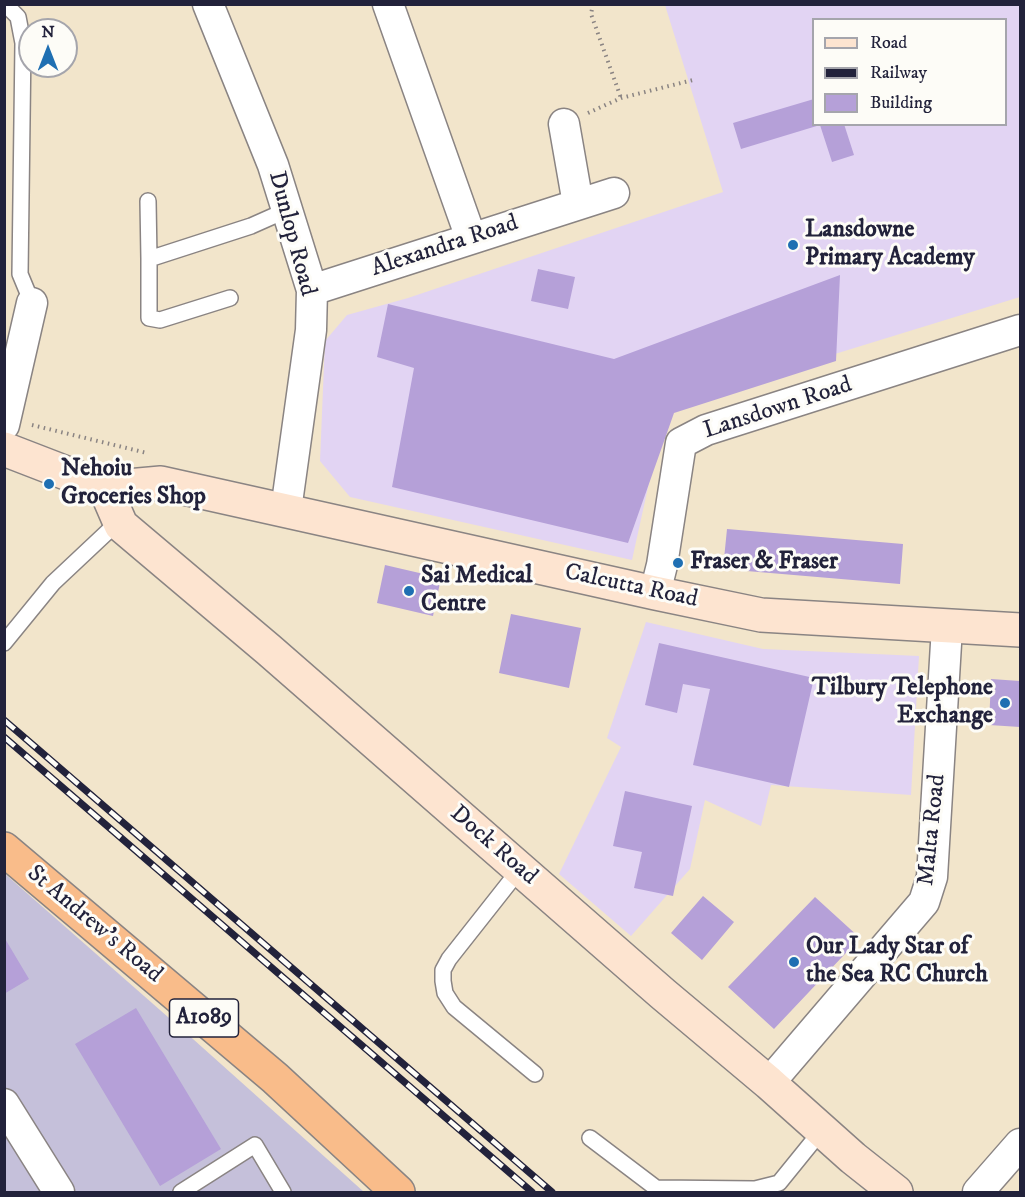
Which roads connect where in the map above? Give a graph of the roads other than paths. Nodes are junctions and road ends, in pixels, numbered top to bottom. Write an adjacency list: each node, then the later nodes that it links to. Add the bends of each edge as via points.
1 (5, 4): 13 (lane, via 18,16 23,44 20,274)
2 (208, 4): 8 (street, Dunlop Road, via 273,165)
3 (388, 4): 9 (street)
4 (564, 124): 7 (street)
5 (614, 193): 7 (street, Alexandra Road)
6 (148, 201): 10 (lane)
7 (578, 204): 9 (street, Alexandra Road)
8 (287, 210): 10 (lane, via 251,226); 11 (street, Dunlop Road)
9 (471, 238): 11 (street, Alexandra Road)
10 (149, 259): 12 (lane, via 149,318 160,320)
11 (312, 290): 18 (street, Dunlop Road, via 311,330)
12 (230, 298)
13 (32, 303): 15 (street)
14 (1020, 330): 20 (street, Lansdown Road, via 706,430 681,443)
15 (17, 425)
16 (4, 448): 17 (street, Calcutta Road)
17 (105, 488): 18 (street, Calcutta Road, via 161,483); 19 (street, Dock Road)
18 (286, 510): 20 (street, Calcutta Road)
19 (118, 521): 23 (lane, via 53,583); 25 (street, Dock Road)
20 (655, 593): 21 (street, Calcutta Road, via 761,615)
21 (947, 627): 22 (street, Calcutta Road); 27 (street, Malta Road, via 932,877 924,902)
22 (1020, 630)
23 (4, 643)
24 (4, 849): 35 (highway, St Andrew's Road / A1089, via 275,1078)
25 (520, 869): 26 (lane, via 449,959 443,981 454,1007); 27 (street, Dock Road)
26 (535, 1074)
27 (769, 1083): 29 (street, Dock Road)
28 (4, 1104): 32 (street)
29 (822, 1130): 30 (lane, via 779,1184 755,1189 656,1188); 36 (street, Dock Road)
30 (590, 1138)
31 (1020, 1144): 37 (street)
32 (59, 1192)
33 (180, 1192): 34 (lane, via 255,1145)
34 (283, 1192)
35 (398, 1192)
36 (896, 1192)
37 (978, 1192)

